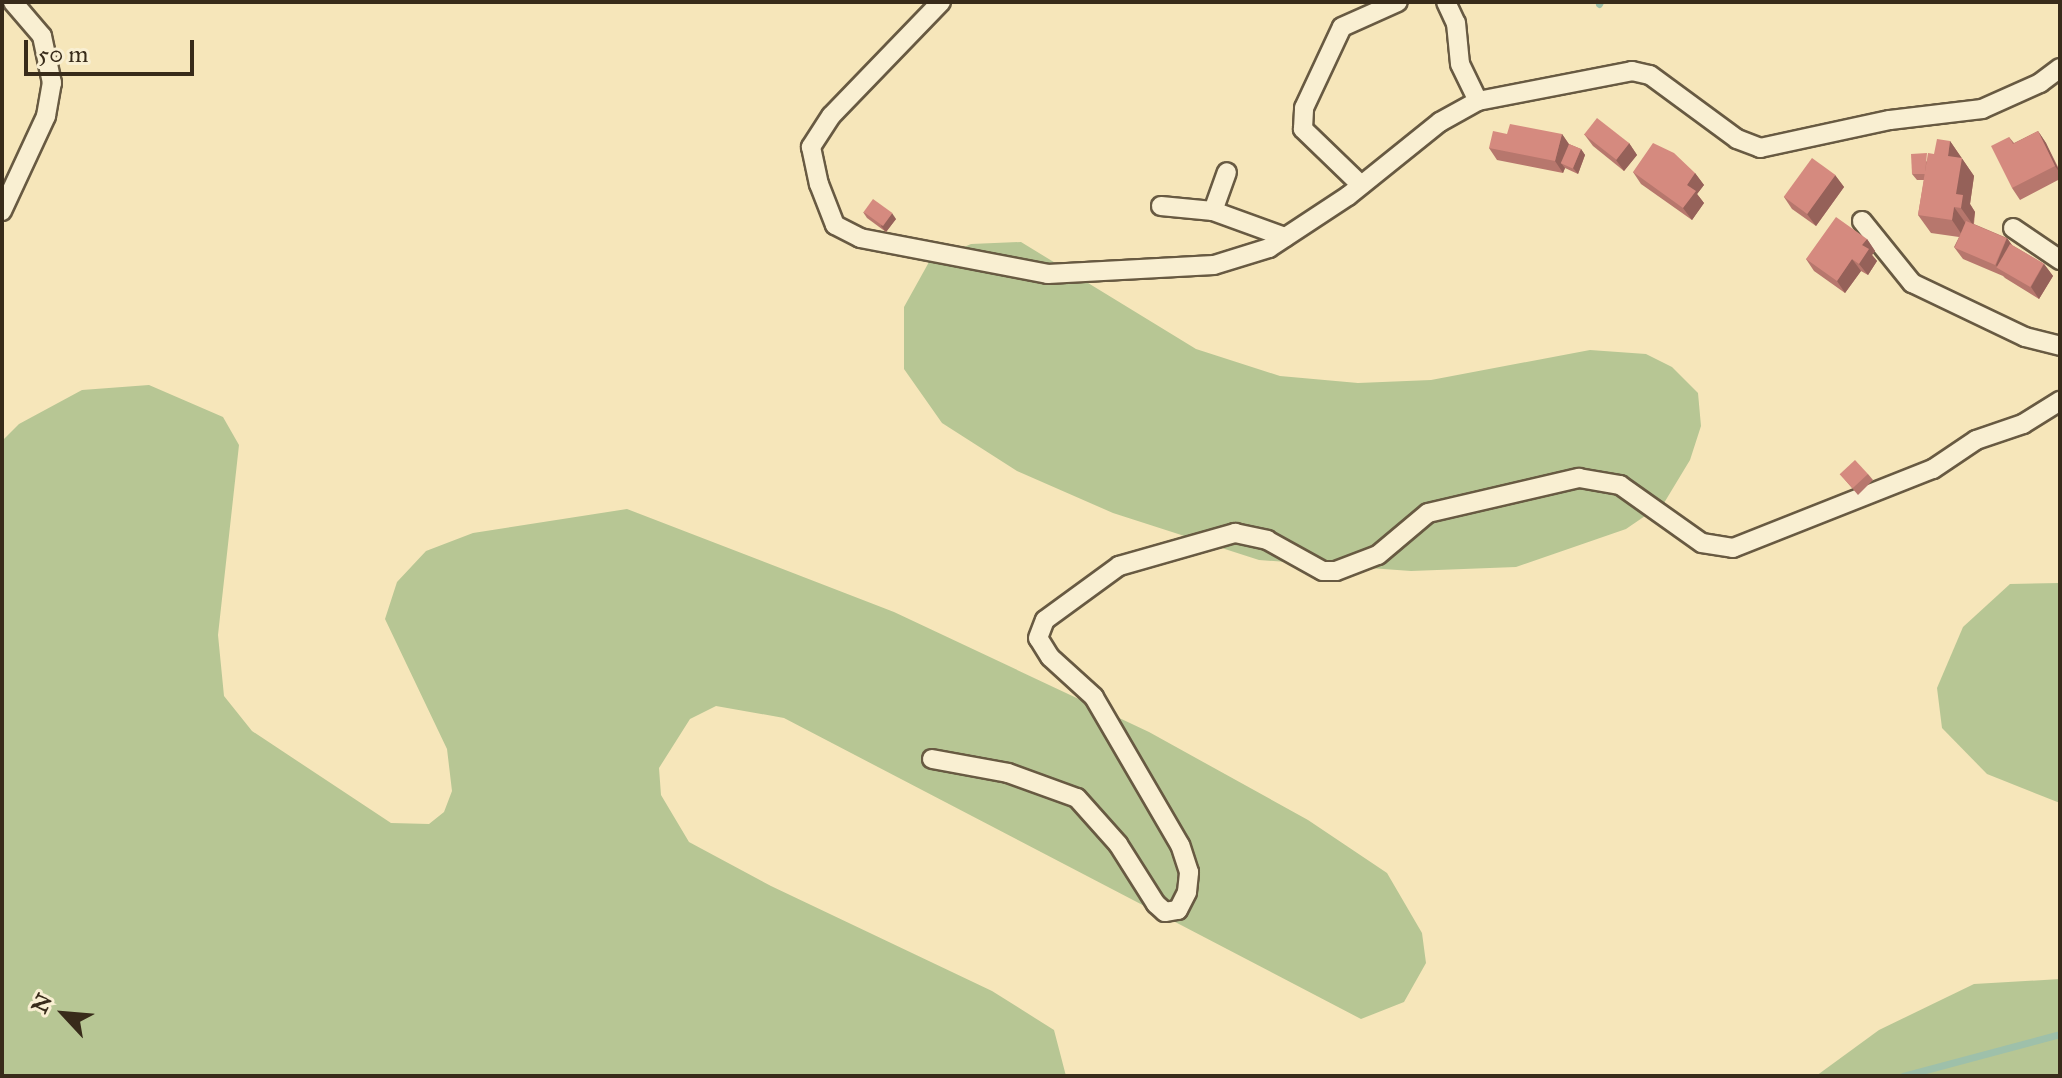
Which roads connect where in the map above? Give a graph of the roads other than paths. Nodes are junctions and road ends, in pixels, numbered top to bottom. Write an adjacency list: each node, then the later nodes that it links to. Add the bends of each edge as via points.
1 (13, 2): 10 (street, via 42,36 52,83 46,116)
2 (941, 2): 14 (street, via 842,104 811,147 835,225 876,243 1048,274 1214,265)
3 (1398, 2): 8 (street, via 1342,27 1304,108 1303,129)
4 (1446, 2): 6 (street, via 1456,23 1460,64)
5 (2060, 68): 6 (street, via 1982,109 1890,120 1760,148 1737,139 1650,75 1632,71)
6 (1478, 101): 8 (street, via 1440,122)
7 (1227, 172): 11 (street)
8 (1361, 185): 14 (street)
9 (1161, 206): 11 (street)
10 (2, 211)
11 (1213, 211): 14 (street)
12 (1862, 221): 16 (street, via 1912,283 2025,337)
13 (2013, 228): 15 (street)
14 (1285, 237)
15 (2060, 260)
16 (2060, 346)
17 (2060, 401): 18 (street, via 2023,424 1976,440 1933,469 1733,548 1702,543 1620,485 1579,478 1428,513 1378,555 1336,571 1323,571 1267,540 1235,533 1119,566 1045,620 1038,638 1050,657 1094,697 1180,845 1189,872 1178,910 1165,912 1156,904 1118,844 1077,798 1008,773)
18 (932, 759)

